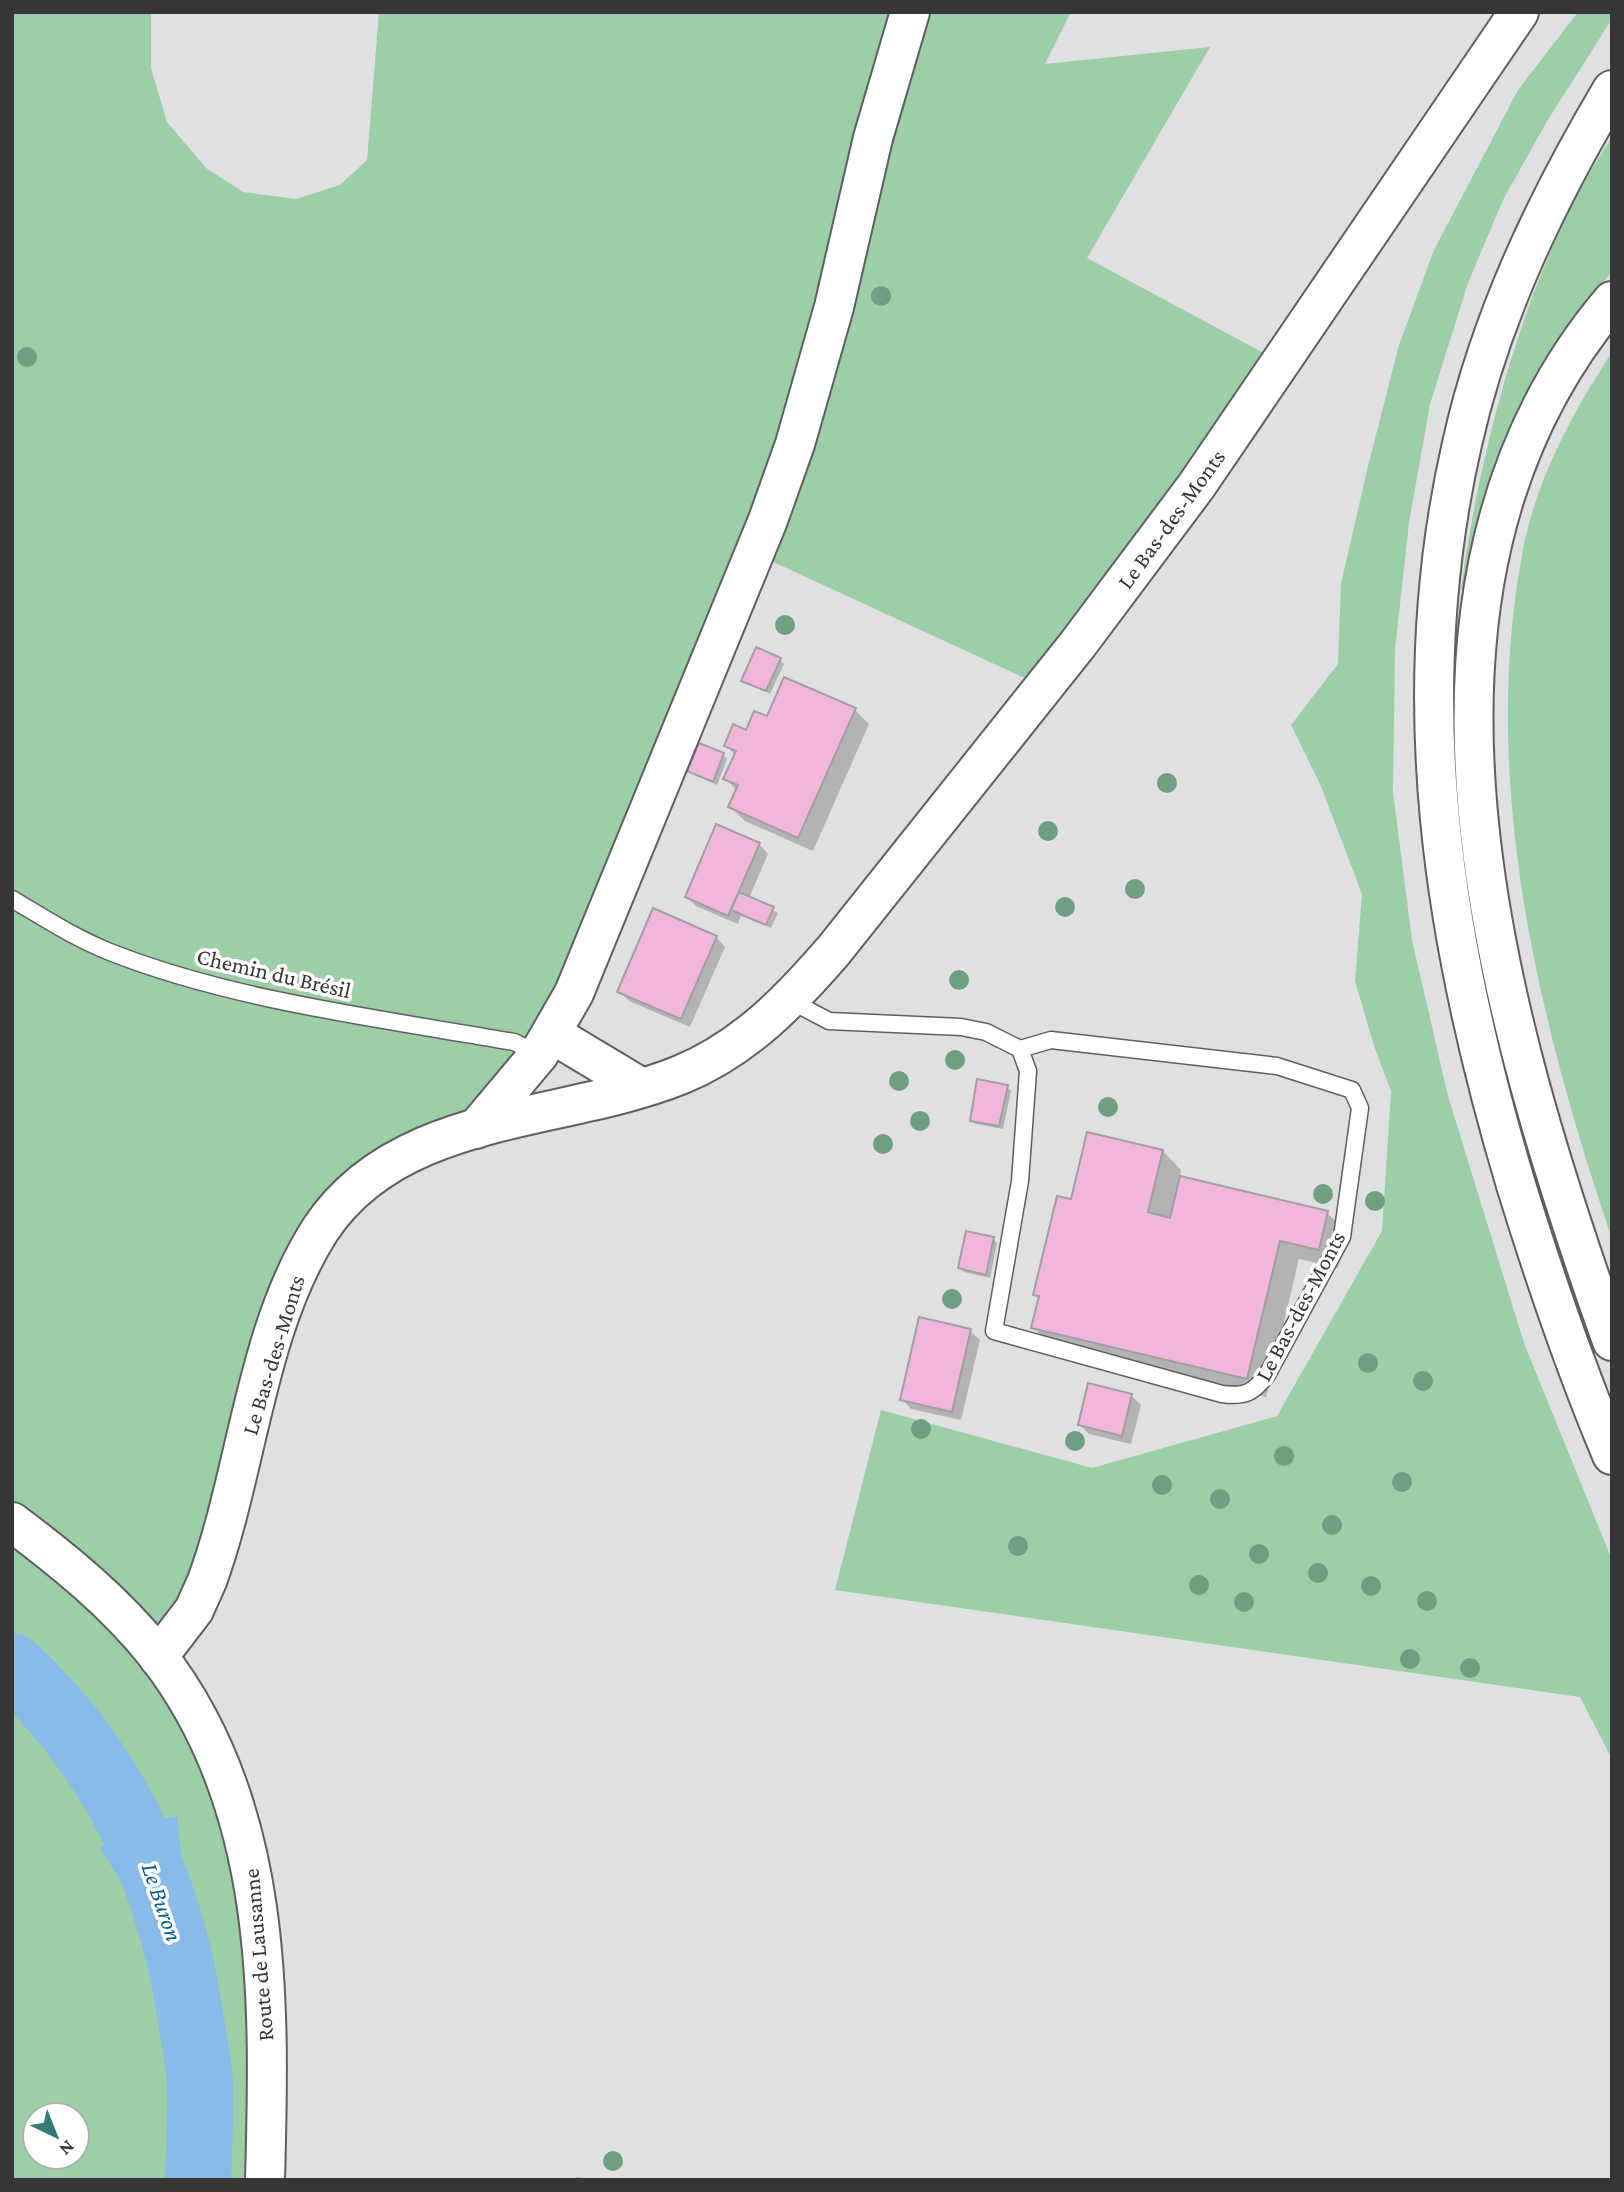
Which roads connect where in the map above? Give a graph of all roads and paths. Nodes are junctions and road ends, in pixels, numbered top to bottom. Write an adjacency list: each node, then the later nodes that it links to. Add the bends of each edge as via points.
1 (911, 12): 7 (main road, via 873,138 834,307 795,444 579,981)
2 (1519, 12): 6 (main road, Le Bas-des-Monts, via 1275,373 1137,566 834,950)
3 (1612, 90): 12 (main road, via 1525,252 1489,347 1462,443 1444,542 1433,642 1440,844 1455,943 1477,1042 1531,1235)
4 (1612, 301): 11 (main road, via 1568,359 1521,452 1484,583 1473,687 1485,876 1504,973 1553,1167)
5 (12, 899): 7 (lane, Chemin du Brésil, via 74,936 165,971 366,1017)
6 (789, 1000): 8 (lane, via 829,1021 961,1027 986,1032); 9 (main road, Le Bas-des-Monts, via 729,1050)
7 (546, 1044): 9 (main road); 10 (main road)
8 (1020, 1049): 8 (lane, Le Bas-des-Monts, via 1051,1040 1277,1066 1352,1090 1360,1108 1342,1237 1256,1389 1243,1397 1222,1394 994,1331 1020,1181 1028,1071)
9 (642, 1088): 10 (main road, Le Bas-des-Monts)
10 (476, 1129): 14 (main road, Le Bas-des-Monts, via 412,1151 375,1174 343,1201 320,1230 278,1323 207,1581 188,1619)
11 (1612, 1341)
12 (1612, 1455)
13 (12, 1522): 14 (main road, Route de Lausanne, via 98,1592)
14 (158, 1657): 15 (main road, Route de Lausanne, via 194,1710 221,1766 254,1883 266,2004)
15 (265, 2180)

